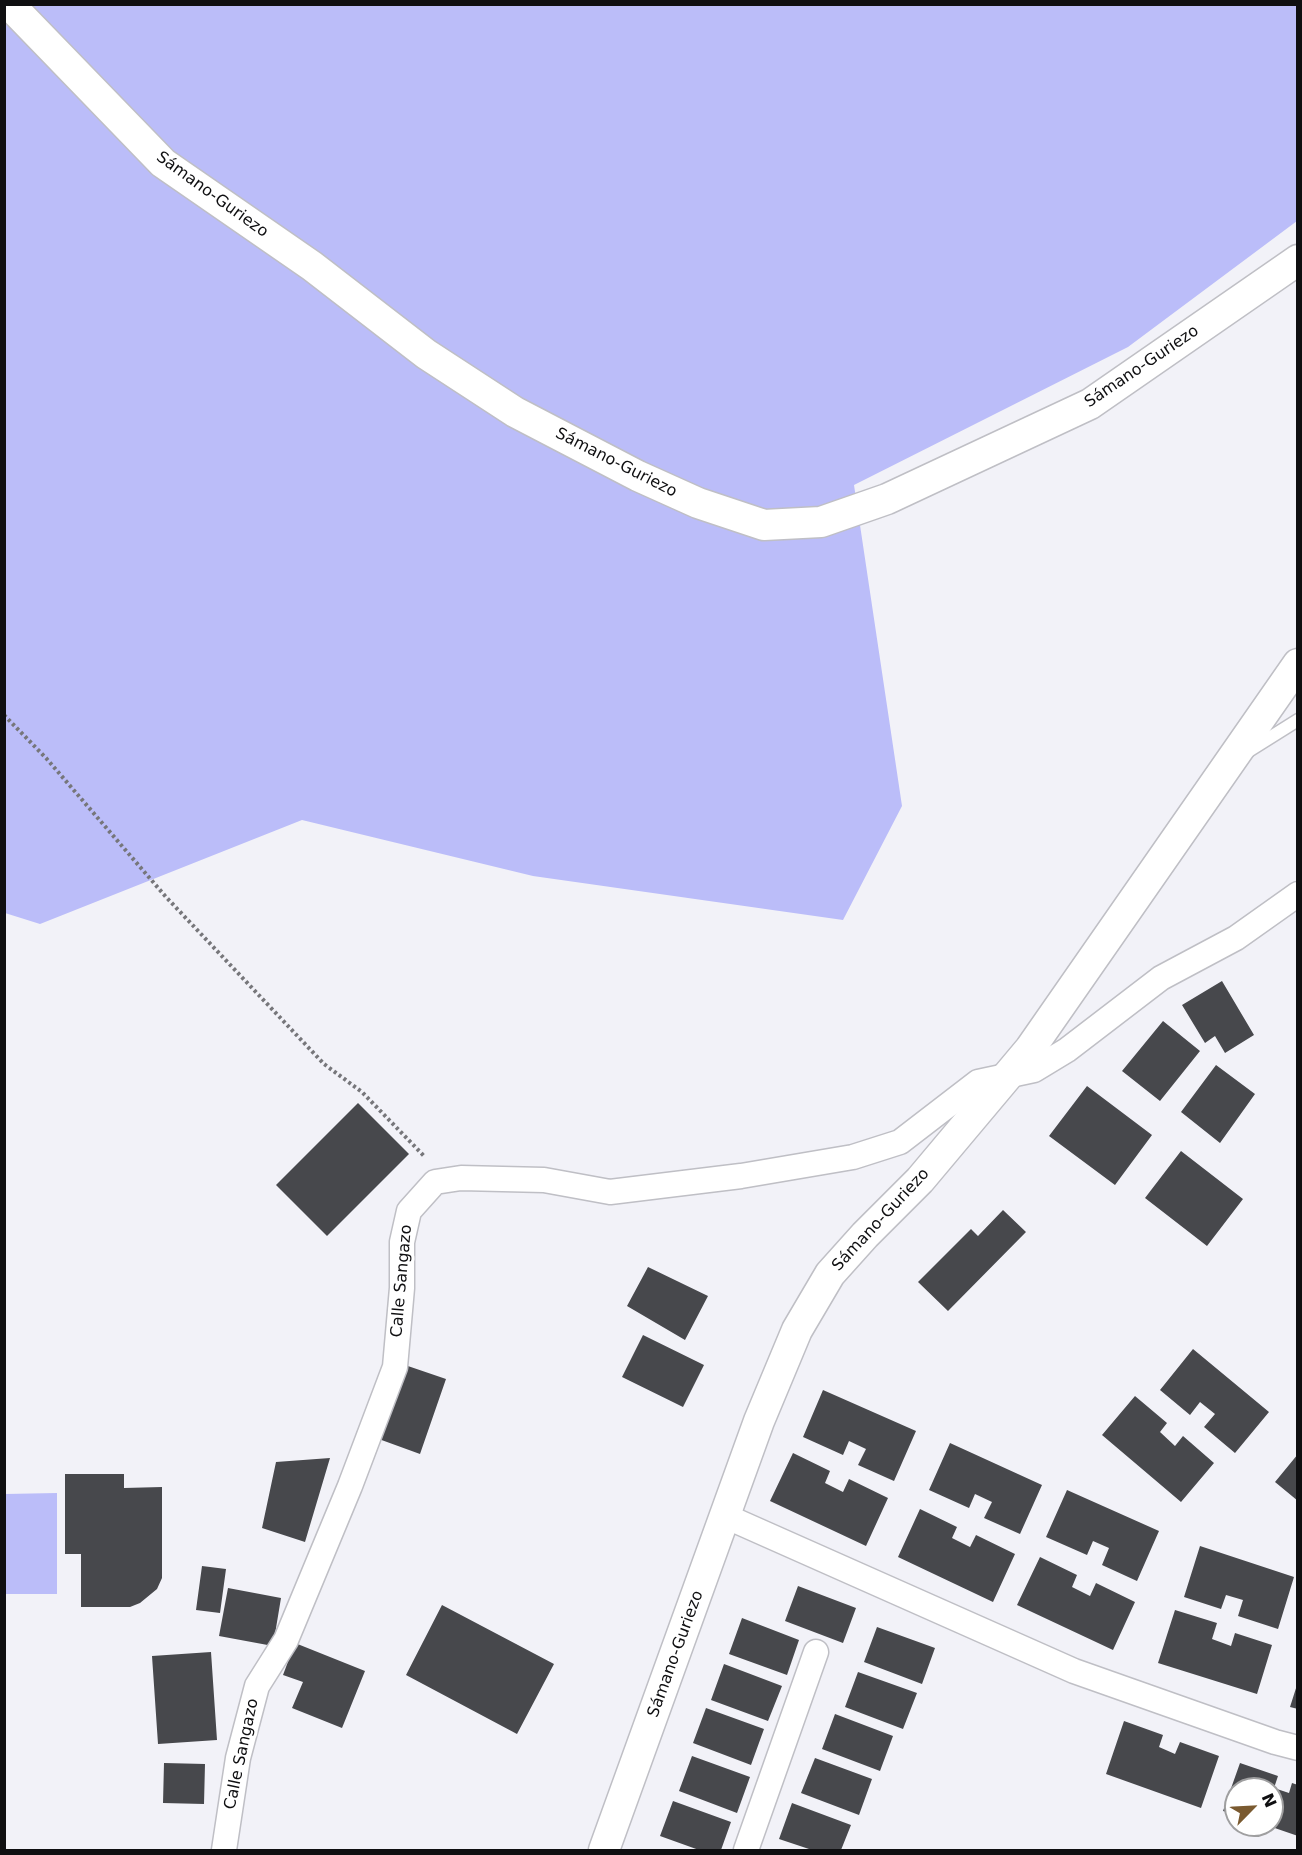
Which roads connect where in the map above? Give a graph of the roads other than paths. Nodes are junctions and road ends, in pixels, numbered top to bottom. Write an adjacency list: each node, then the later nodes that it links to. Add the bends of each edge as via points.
1 (9, 4): 2 (street, Sámano-Guriezo, via 164,163 312,266 426,354 515,412 638,476 698,503 764,525 821,522 887,499 1090,404)
2 (1298, 260)
3 (1298, 664): 5 (street, Sámano-Guriezo)
4 (1298, 720): 5 (lane)
5 (1226, 766): 7 (street, Sámano-Guriezo)
6 (1298, 894): 7 (street, Calle Sangazo, via 1236,938 1161,978 1067,1050 1034,1070)
7 (1008, 1077): 8 (street, Sámano-Guriezo, via 920,1180 830,1274 797,1329); 11 (street, Calle Sangazo, via 978,1082 900,1142 853,1158 610,1192 544,1180 461,1178 435,1182 409,1211 402,1242 395,1367 286,1640 257,1686 238,1758)
8 (725, 1516): 10 (street, via 1074,1671); 12 (street, Sámano-Guriezo)
9 (816, 1652): 13 (street)
10 (1298, 1748)
11 (224, 1851)
12 (604, 1851)
13 (746, 1851)

